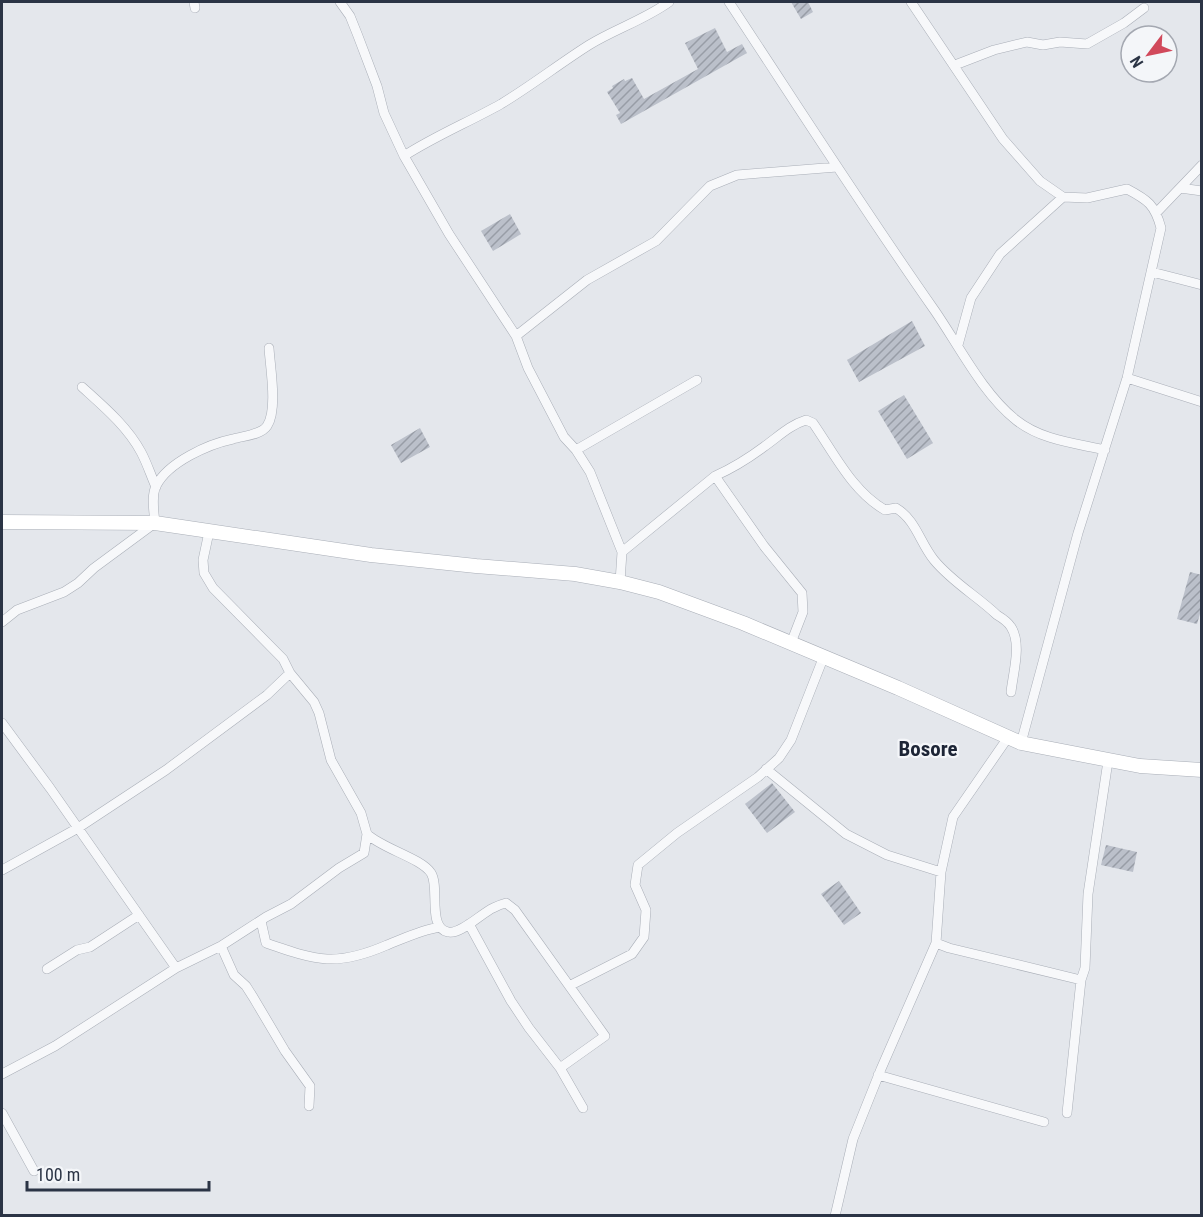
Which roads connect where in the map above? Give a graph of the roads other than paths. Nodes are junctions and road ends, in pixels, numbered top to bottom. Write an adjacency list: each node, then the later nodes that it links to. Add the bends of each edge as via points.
1 (340, 2): 7 (street, via 350,16 384,113)
2 (667, 2): 7 (street, via 590,44 525,89)
3 (729, 2): 9 (street)
4 (911, 2): 6 (street)
5 (1144, 8): 6 (street, via 1087,44 1027,42)
6 (955, 66): 12 (street, via 1003,139 1040,181)
7 (404, 156): 16 (street)
8 (1202, 165): 10 (street)
9 (837, 167): 16 (street, via 737,175 710,186 656,241 587,280); 17 (street)
10 (1180, 188): 11 (street); 13 (street)
11 (1202, 191)
12 (1062, 197): 13 (street, via 1087,198 1127,189 1146,200); 17 (street, via 1000,254 971,298)
13 (1156, 212): 14 (street, via 1161,228)
14 (1152, 272): 15 (street); 19 (street)
15 (1202, 285)
16 (516, 336): 23 (street, via 564,437)
17 (958, 345): 24 (street, via 993,399 1017,421 1044,437)
18 (269, 348): 26 (street, via 272,410 267,426 259,432 212,443 193,452 164,475)
19 (1127, 378): 22 (street); 24 (street)
20 (697, 380): 23 (street)
21 (82, 387): 26 (street, via 132,439)
22 (1202, 402)
23 (576, 450): 30 (street, via 590,472)
24 (1105, 450): 38 (street)
25 (715, 476): 30 (street); 33 (street, via 802,593 803,612); 36 (street, via 795,424 806,420 813,423 854,484 885,510 896,508 904,513 932,558 1011,627 1016,642)
26 (156, 487): 28 (street)
27 (2, 522): 28 (street)
28 (155, 523): 29 (street); 32 (street, via 78,583 17,610)
29 (209, 532): 31 (street, via 371,555 575,574); 35 (street, via 204,573 213,588 283,659)
30 (622, 552): 31 (street)
31 (620, 582): 33 (street, via 692,603)
32 (2, 622)
33 (791, 643): 34 (street)
34 (824, 656): 38 (street); 40 (street, via 791,740)
35 (290, 673): 42 (street, via 267,695 166,770); 43 (street, via 314,702 331,760 361,813)
36 (1011, 692)
37 (2, 723): 42 (street)
38 (1015, 740): 39 (street); 45 (street, via 953,817)
39 (1108, 761): 41 (street); 54 (street, via 1088,894 1085,968)
40 (766, 769): 45 (street, via 846,834 887,855); 55 (street, via 638,865 635,885 646,910 644,938 632,954)
41 (1202, 770)
42 (78, 828): 44 (street); 46 (street)
43 (367, 834): 47 (street, via 364,853); 49 (street, via 431,873)
44 (2, 870)
45 (941, 872): 50 (street)
46 (139, 915): 52 (street); 53 (street, via 90,947 76,950)
47 (261, 921): 49 (street, via 266,943 329,961 364,955 425,929); 51 (street)
48 (469, 924): 49 (street, via 456,932); 55 (street, via 506,903); 56 (street, via 511,1001)
49 (440, 927)
50 (936, 943): 54 (street); 58 (street)
51 (221, 946): 52 (street); 59 (street, via 234,975 254,997 309,1086)
52 (176, 968): 57 (street, via 54,1046)
53 (46, 969)
54 (1081, 980): 62 (street)
55 (571, 985): 56 (street, via 606,1036)
56 (560, 1068): 60 (street)
57 (2, 1074)
58 (878, 1075): 63 (street); 65 (street, via 853,1139)
59 (309, 1106)
60 (583, 1108)
61 (2, 1113): 64 (street)
62 (1066, 1113)
63 (1044, 1122)
64 (34, 1171)
65 (835, 1215)

